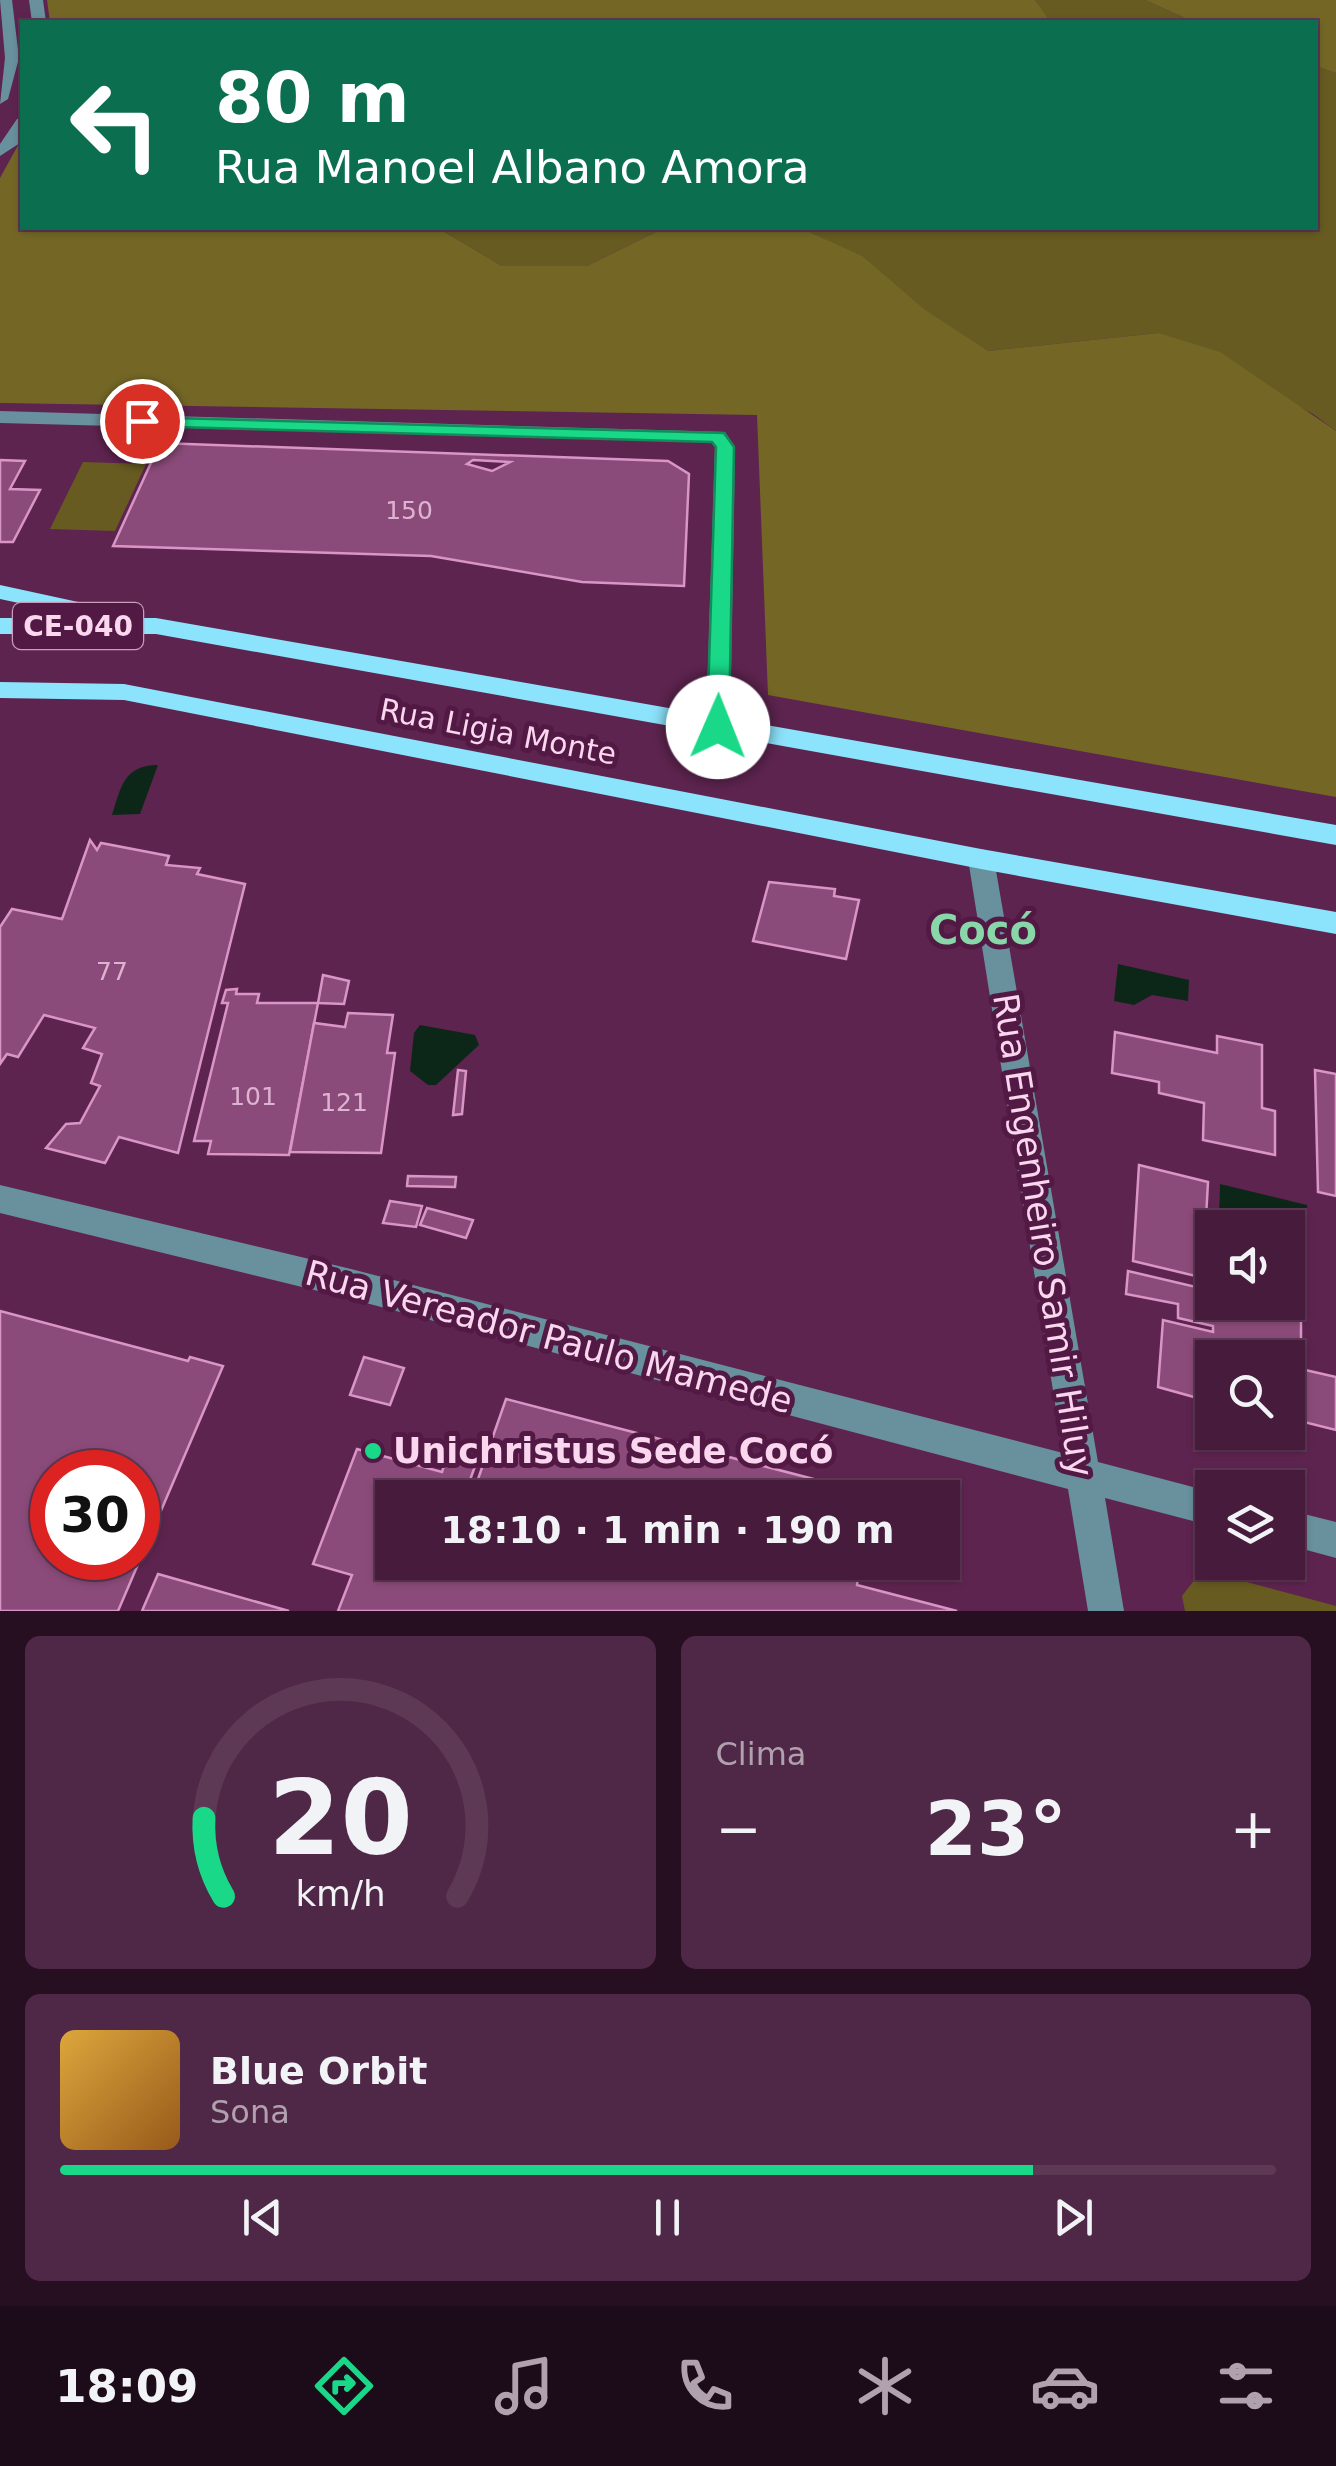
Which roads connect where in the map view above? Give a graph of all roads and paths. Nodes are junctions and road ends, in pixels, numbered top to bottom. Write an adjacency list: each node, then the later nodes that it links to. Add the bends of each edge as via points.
1 (5, 0): 2 (street, via 12,58)
2 (0, 99)
3 (20, 126): 4 (street)
4 (0, 151)
5 (0, 417): 10 (street, via 718,436 725,447)
6 (0, 592): 8 (main road)
7 (0, 626): 8 (main road, Rua Ligia Monte / CE-040)
8 (156, 626): 10 (main road, Rua Ligia Monte / CE-040)
9 (0, 690): 12 (main road, Rua Ligia Monte / CE-040, via 124,692)
10 (718, 727): 11 (main road, Rua Ligia Monte / CE-040)
11 (1336, 835)
12 (981, 859): 13 (main road, Rua Ligia Monte / CE-040); 15 (street, Rua Engenheiro Samir Hiluy)
13 (1336, 923)
14 (0, 1198): 15 (street, Rua Vereador Paulo Mamede)
15 (1083, 1478): 16 (street, Rua Vereador Paulo Mamede); 19 (street, Rua Engenheiro Samir Hiluy)
16 (1195, 1505)
17 (1305, 1532): 18 (street)
18 (1336, 1540)
19 (1106, 1611)

